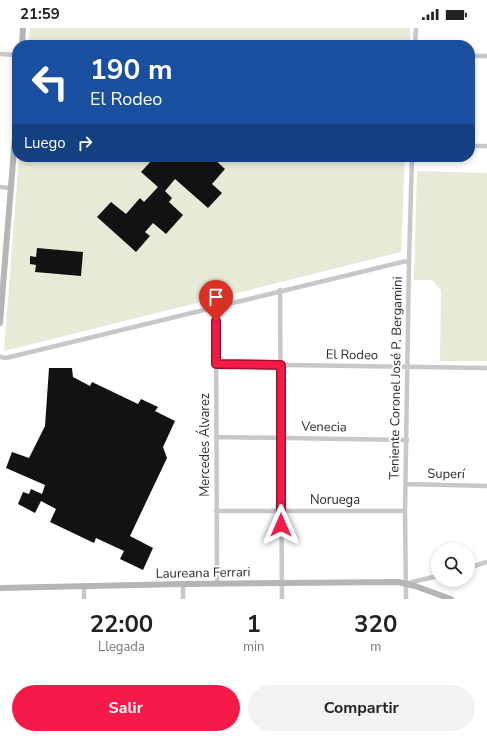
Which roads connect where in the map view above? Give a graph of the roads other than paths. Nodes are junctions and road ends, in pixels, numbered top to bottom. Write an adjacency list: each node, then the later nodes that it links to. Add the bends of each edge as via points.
1 (24, 28): 3 (street)
2 (416, 28): 4 (street)
3 (23, 40)
4 (415, 40)
5 (0, 54): 6 (street)
6 (12, 55)
7 (475, 56): 8 (street)
8 (487, 56)
9 (475, 146): 10 (street)
10 (487, 146)
11 (12, 162): 14 (street)
12 (412, 162): 15 (street, Teniente Coronel José P. Bergamini)
13 (0, 188): 14 (street)
14 (10, 188): 18 (street)
15 (409, 261): 16 (street); 22 (street, Teniente Coronel José P. Bergamini)
16 (280, 290): 17 (street); 21 (street)
17 (216, 306): 19 (street, via 6,358); 20 (street, Mercedes Álvarez)
18 (0, 321)
19 (0, 357)
20 (216, 364): 21 (street, El Rodeo); 24 (street, Mercedes Álvarez)
21 (281, 365): 22 (street, El Rodeo); 25 (street)
22 (407, 367): 23 (street, El Rodeo); 26 (street, Teniente Coronel José P. Bergamini)
23 (487, 368)
24 (216, 437): 25 (street, Venecia); 29 (street, Mercedes Álvarez)
25 (281, 438): 26 (street, Venecia); 30 (street)
26 (407, 440): 27 (street, Teniente Coronel José P. Bergamini)
27 (406, 484): 28 (street, Superí); 31 (street, Teniente Coronel José P. Bergamini)
28 (487, 486)
29 (216, 510): 30 (street, Noruega); 37 (street, Mercedes Álvarez)
30 (281, 510): 31 (street, Noruega); 35 (street)
31 (405, 512): 38 (street, Teniente Coronel José P. Bergamini)
32 (487, 562): 33 (street)
33 (475, 566)
34 (431, 578): 38 (street)
35 (281, 583): 37 (street, Laureana Ferrari); 38 (street, Laureana Ferrari); 43 (street)
36 (183, 584): 37 (street, Laureana Ferrari); 39 (street, Laureana Ferrari); 42 (street)
37 (217, 584)
38 (406, 584): 44 (street, Teniente Coronel José P. Bergamini); 45 (street, Laureana Ferrari)
39 (84, 585): 40 (street, Laureana Ferrari); 41 (street)
40 (0, 588)
41 (84, 599)
42 (183, 599)
43 (282, 599)
44 (406, 599)
45 (451, 599)

